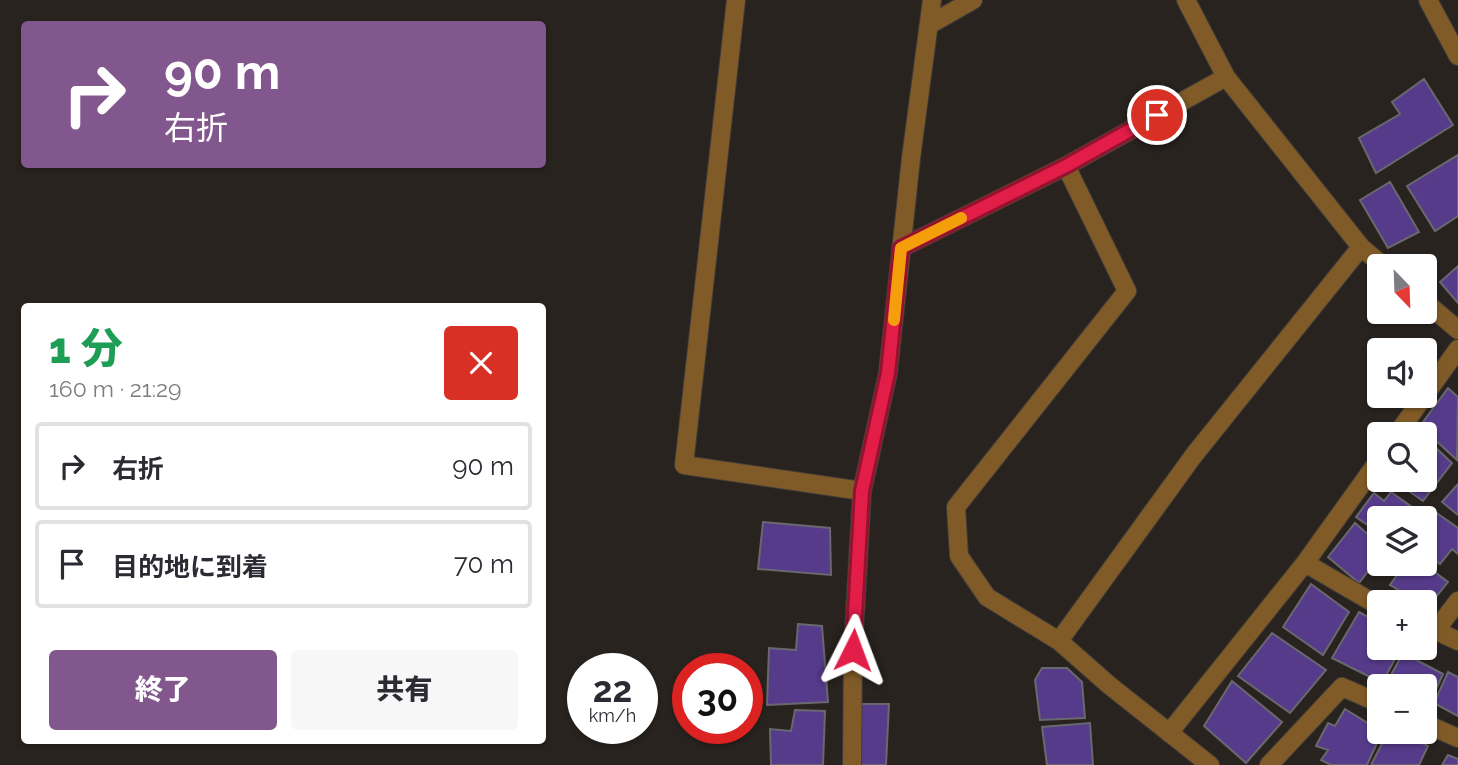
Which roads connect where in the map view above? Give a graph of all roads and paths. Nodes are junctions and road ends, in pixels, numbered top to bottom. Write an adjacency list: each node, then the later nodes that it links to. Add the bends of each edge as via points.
1 (736, 0): 18 (street, via 684,465)
2 (932, 0): 6 (street)
3 (973, 0): 6 (street)
4 (1186, 0): 8 (street)
5 (1428, 0): 7 (street)
6 (929, 25): 11 (street)
7 (1458, 56)
8 (1226, 77): 9 (street); 10 (street)
9 (1066, 166): 11 (street); 24 (street, via 1127,291 956,507 958,556 986,597)
10 (1360, 247): 12 (street); 24 (street, via 1194,455)
11 (901, 248): 18 (street, via 888,373)
12 (1368, 254)
13 (1437, 312): 14 (street)
14 (1458, 330)
15 (1458, 349): 16 (street)
16 (1406, 422)
17 (1367, 477): 19 (street)
18 (862, 491): 30 (street)
19 (1305, 563): 20 (street); 28 (street)
20 (1367, 599)
21 (1458, 601): 22 (street)
22 (1437, 620)
23 (1437, 630): 25 (street)
24 (1059, 641): 28 (street)
25 (1458, 641)
26 (1367, 698): 32 (street, via 1342,687)
27 (1437, 729): 29 (street)
28 (1169, 733): 31 (street)
29 (1458, 738)
30 (852, 765)
31 (1210, 765)
32 (1269, 765)

